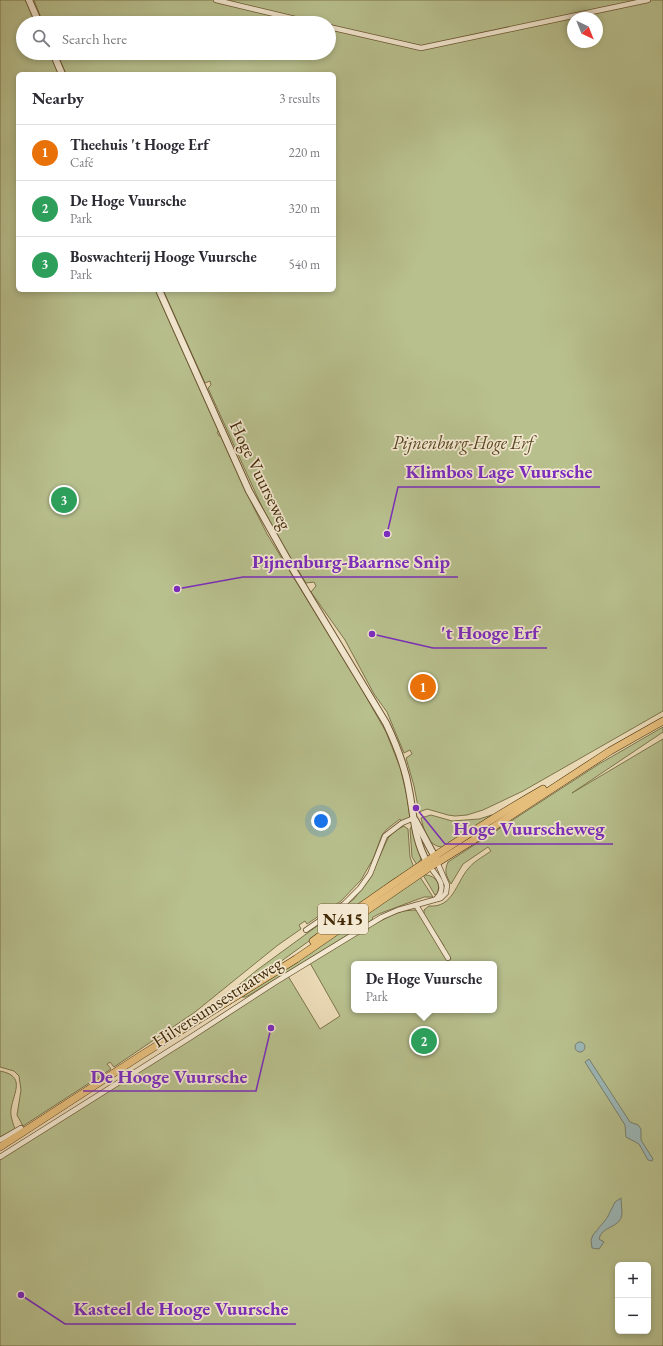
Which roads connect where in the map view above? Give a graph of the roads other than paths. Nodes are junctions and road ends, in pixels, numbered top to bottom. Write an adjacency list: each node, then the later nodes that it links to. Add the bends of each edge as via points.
1 (29, 0): 4 (street)
2 (216, 0): 5 (street)
3 (648, 0): 6 (street, via 422,48)
4 (36, 16)
5 (283, 16)
6 (336, 29)
7 (56, 60): 8 (street)
8 (61, 72)
9 (160, 292): 11 (street, Hoge Vuurseweg, via 249,491 386,723 404,768)
10 (663, 721): 12 (main road, Hilversumsestraatweg / N415, via 504,812)
11 (414, 818): 12 (street, Hoge Vuurseweg); 13 (street, Hoge Vuurseweg, via 414,828); 16 (street, via 402,823 385,836 370,874 360,888 344,904)
12 (436, 859): 13 (main road, Hilversumsestraatweg / N415); 14 (street, via 447,889 444,896)
13 (428, 864): 14 (street, via 442,887); 20 (main road, Hilversumsestraatweg / N415, via 387,887 254,985)
14 (436, 900): 15 (street, Hilversumsestraatweg)
15 (416, 905): 17 (street); 21 (street, Hilversumsestraatweg, via 382,917 343,940)
16 (306, 930)
17 (448, 958)
18 (21, 1128): 19 (street)
19 (0, 1140)
20 (0, 1147)
21 (0, 1157)

